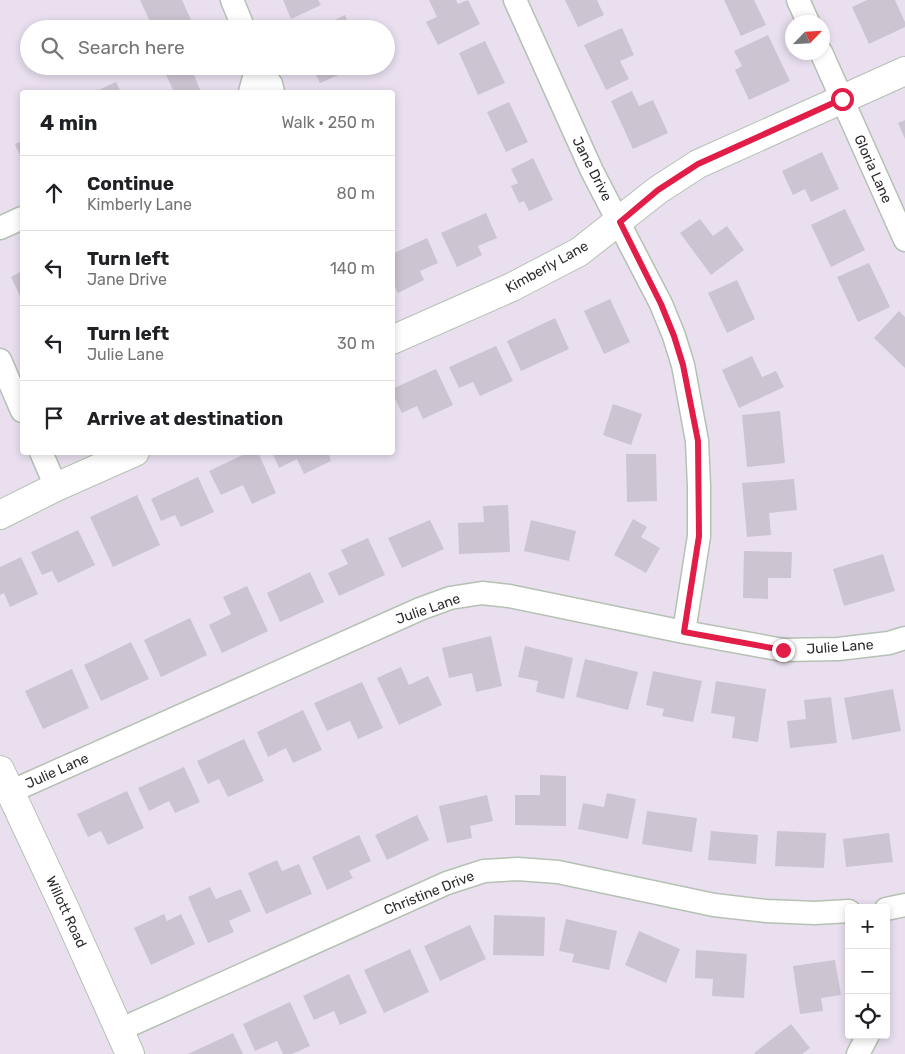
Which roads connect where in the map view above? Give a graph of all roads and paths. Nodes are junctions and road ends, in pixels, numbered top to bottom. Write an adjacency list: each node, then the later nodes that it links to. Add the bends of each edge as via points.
1 (232, 0): 5 (street)
2 (515, 0): 14 (street, Jane Drive, via 592,171)
3 (798, 0): 4 (street)
4 (805, 15)
5 (240, 20)
6 (825, 60): 12 (street, Gloria Lane)
7 (905, 71): 12 (street, Kimberly Lane)
8 (255, 75): 10 (street)
9 (264, 75): 11 (street)
10 (251, 90)
11 (272, 90)
12 (842, 99): 14 (street, Kimberly Lane, via 698,164 658,190); 16 (street, Gloria Lane)
13 (20, 219): 15 (street)
14 (620, 222): 17 (street, Kimberly Lane, via 579,252 512,287); 24 (street, Jane Drive, via 674,336 698,441 699,536)
15 (0, 228)
16 (905, 240)
17 (395, 339)
18 (0, 360): 19 (street)
19 (20, 406)
20 (42, 455): 22 (street)
21 (128, 455): 22 (street)
22 (56, 487): 23 (street)
23 (0, 515)
24 (684, 632): 25 (street, Julie Lane, via 783,650 838,649); 26 (street, Julie Lane, via 509,596 482,593 450,598)
25 (905, 638)
26 (5, 781): 30 (street, Willott Road)
27 (905, 905): 28 (street)
28 (890, 907)
29 (845, 911): 30 (street, Christine Drive, via 766,912 714,905 558,872 484,871 447,883)
30 (119, 1030): 32 (street, Willott Road)
31 (866, 1039): 33 (street)
32 (130, 1054)
33 (858, 1054)

